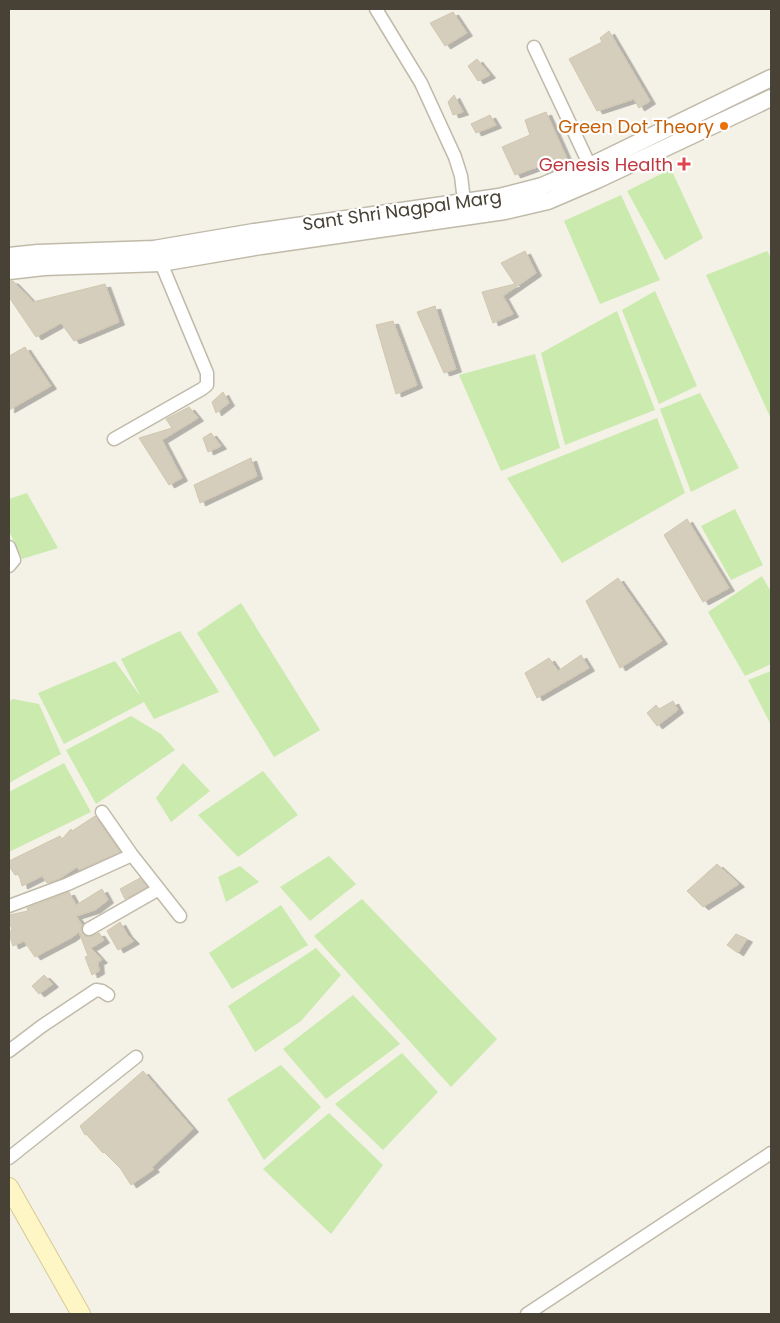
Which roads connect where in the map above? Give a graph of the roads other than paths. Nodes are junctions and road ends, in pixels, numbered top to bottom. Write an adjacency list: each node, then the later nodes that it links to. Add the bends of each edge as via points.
1 (376, 9): 7 (street, via 422,83 455,157)
2 (534, 47): 6 (street)
3 (771, 78): 4 (street, Sant Shri Nagpal Marg)
4 (747, 90): 5 (street); 6 (street, Sant Shri Nagpal Marg)
5 (766, 103): 7 (street, Sant Shri Nagpal Marg, via 548,201 505,211)
6 (590, 166): 7 (street, Sant Shri Nagpal Marg, via 542,186)
7 (465, 209): 8 (street, Sant Shri Nagpal Marg, via 254,232 154,249); 9 (street, Sant Shri Nagpal Marg)
8 (9, 256)
9 (161, 263): 10 (street, Sant Shri Nagpal Marg); 11 (street, via 207,373 207,384)
10 (9, 271)
11 (114, 439)
12 (9, 547): 13 (street, via 14,560)
13 (9, 566)
14 (102, 812): 15 (street)
15 (132, 855): 16 (street); 17 (street)
16 (159, 889): 18 (street); 19 (street)
17 (9, 906)
18 (180, 916)
19 (89, 929)
20 (108, 995): 21 (street, via 99,990 94,992)
21 (9, 1051)
22 (136, 1057): 24 (street)
23 (771, 1153): 27 (street)
24 (9, 1158)
25 (9, 1187): 26 (main road)
26 (81, 1314)
27 (527, 1314)

